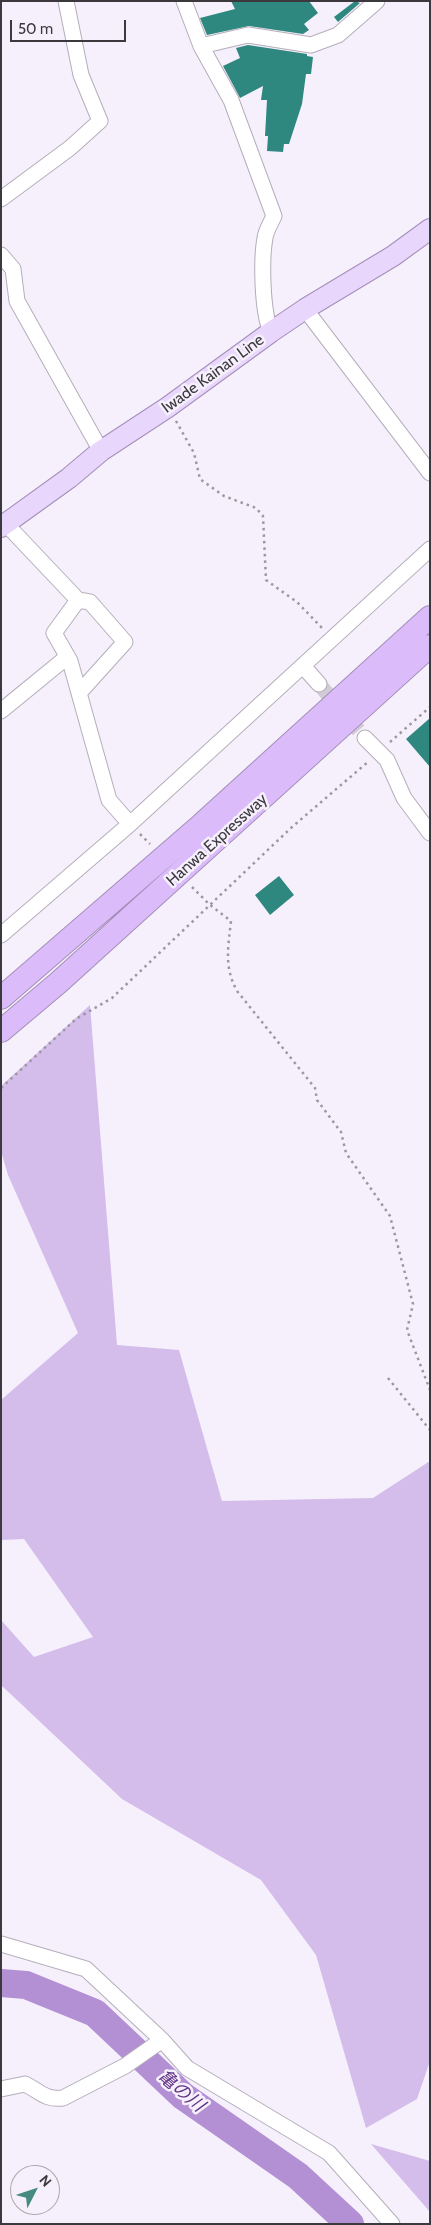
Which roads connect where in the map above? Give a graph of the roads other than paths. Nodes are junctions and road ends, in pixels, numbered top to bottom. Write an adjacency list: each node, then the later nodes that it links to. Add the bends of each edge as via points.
1 (66, 1): 5 (street, via 81,75 100,121 70,148)
2 (184, 1): 4 (street)
3 (377, 1): 4 (street, via 338,35 311,45 248,35)
4 (201, 46): 9 (street, via 231,100 274,216 265,236 263,258 266,320)
5 (1, 199)
6 (430, 229): 8 (main road, Iwade Kainan Line, via 393,256)
7 (1, 255): 10 (street, via 13,269 17,301)
8 (305, 309): 9 (main road, Iwade Kainan Line); 11 (street)
9 (271, 332): 10 (main road, Iwade Kainan Line)
10 (101, 451): 12 (main road, Iwade Kainan Line)
11 (430, 473)
12 (4, 526): 14 (street)
13 (430, 549): 18 (street)
14 (78, 600): 17 (street, via 54,633); 20 (street, via 90,602 125,642)
15 (430, 617): 26 (highway, Hanwa Expressway, via 202,824)
16 (430, 646): 27 (highway, Hanwa Expressway)
17 (67, 656): 20 (street); 21 (street)
18 (303, 666): 19 (street); 23 (street)
19 (319, 684)
20 (78, 693): 23 (street, via 109,800)
21 (1, 711)
22 (365, 738): 24 (street, via 388,760 404,798)
23 (130, 824): 25 (street)
24 (430, 833)
25 (1, 935)
26 (1, 998)
27 (1, 1031)
28 (1, 1944): 29 (street, via 86,1969)
29 (158, 2043): 30 (street, via 125,2066 63,2098 44,2096 26,2084); 31 (street, via 187,2068 329,2153)
30 (1, 2089)
31 (392, 2224)

